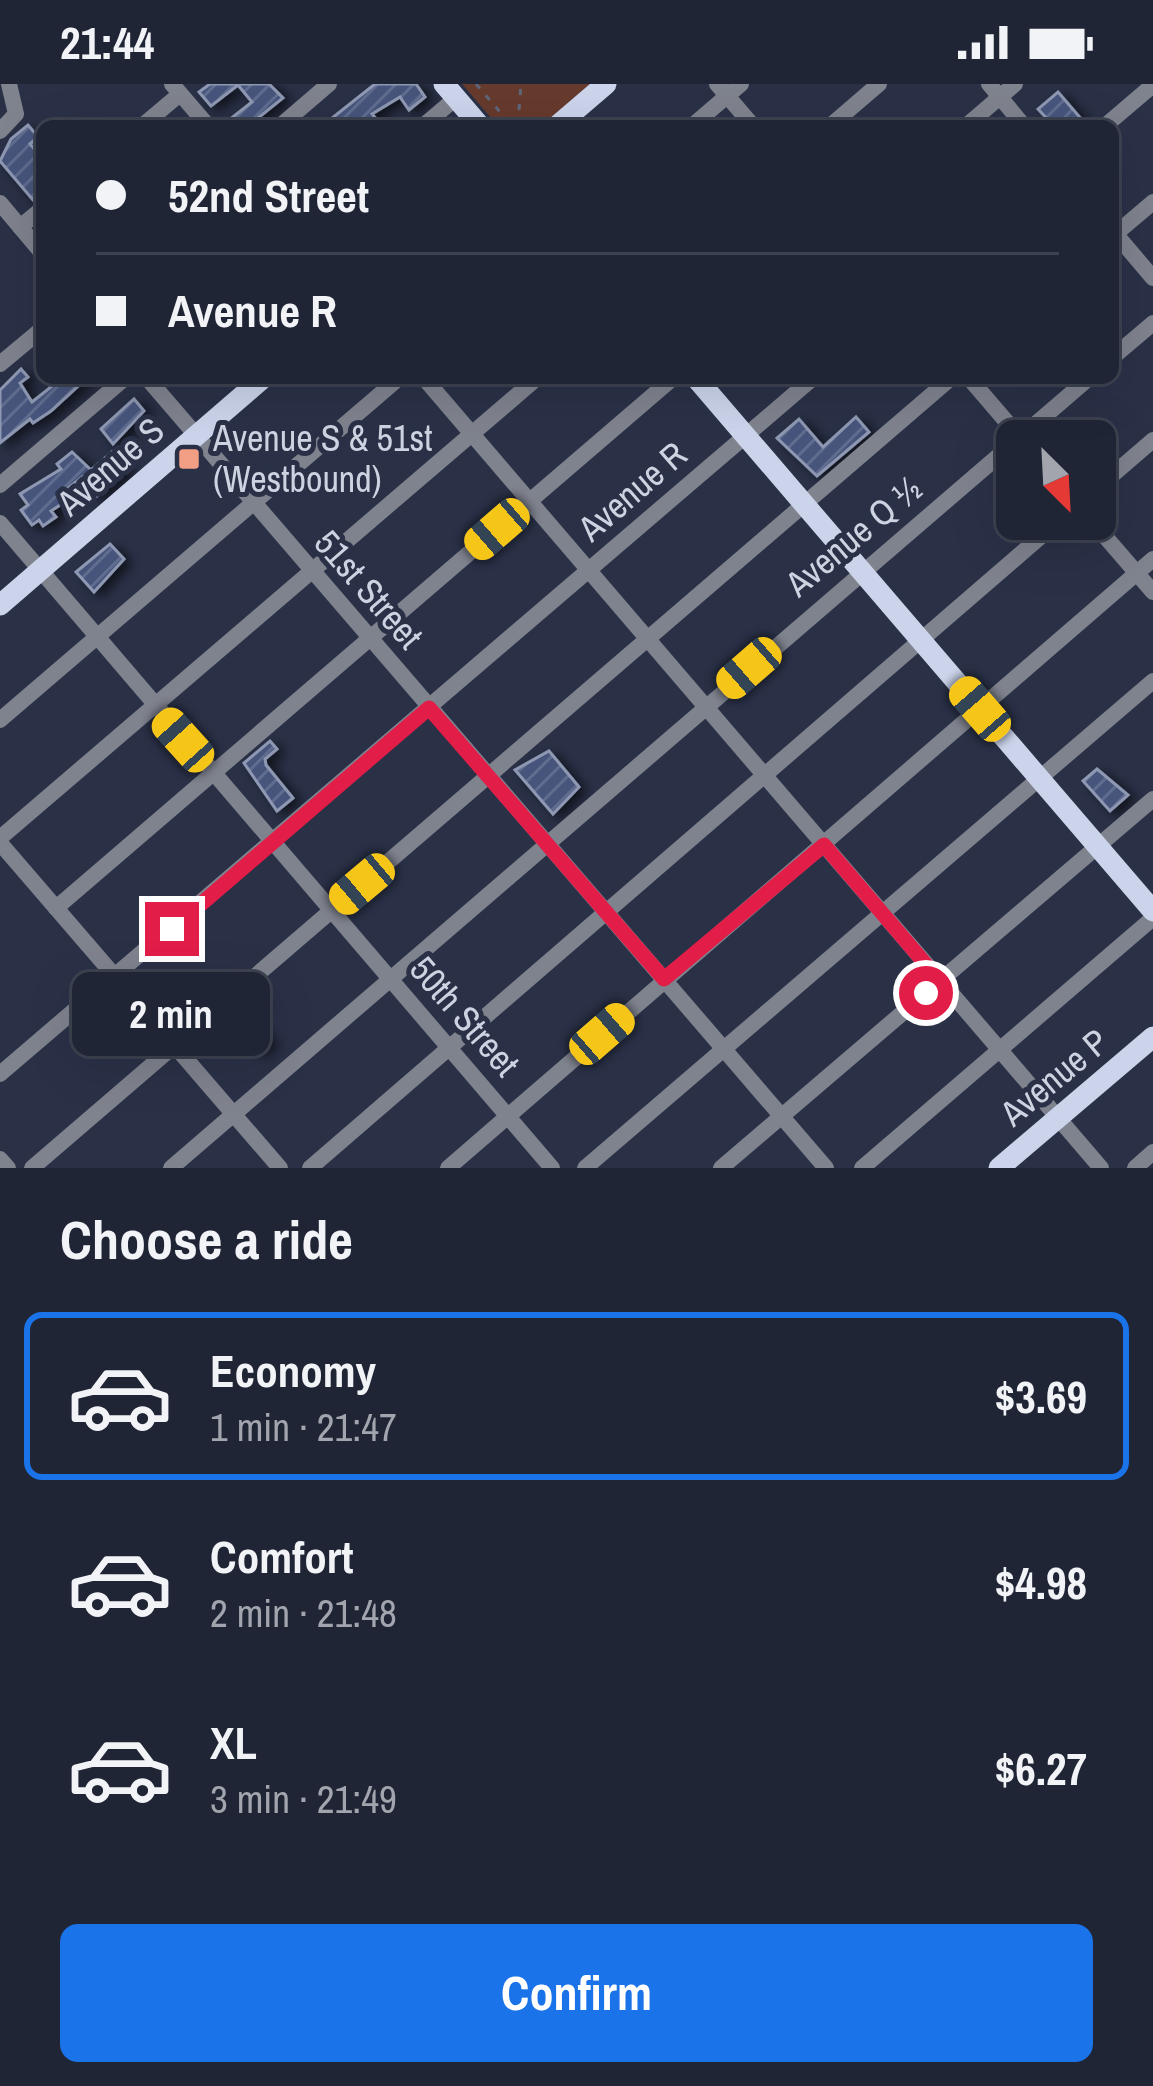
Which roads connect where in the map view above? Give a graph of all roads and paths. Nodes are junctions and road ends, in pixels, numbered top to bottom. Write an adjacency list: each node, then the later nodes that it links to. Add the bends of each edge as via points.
1 (9, 84): 27 (street, via 16,114)
2 (476, 84): 18 (path)
3 (521, 84): 19 (path)
4 (606, 84): 20 (main road)
5 (879, 84): 23 (street)
6 (1015, 84): 11 (street)
7 (1153, 86): 26 (street)
8 (317, 88): 15 (street)
9 (728, 88): 21 (street); 22 (street)
10 (176, 89): 13 (street); 14 (street)
11 (994, 90): 24 (street); 25 (street)
12 (450, 91): 16 (street); 17 (main road)
13 (148, 120)
14 (203, 120)
15 (286, 120)
16 (428, 120)
17 (475, 120)
18 (507, 120)
19 (518, 120)
20 (564, 120)
21 (698, 120)
22 (749, 120)
23 (837, 120)
24 (971, 120)
25 (1019, 120)
26 (1113, 120)
27 (0, 131)
28 (1153, 202): 31 (street)
29 (0, 203): 30 (street)
30 (11, 225): 33 (street)
31 (1119, 230)
32 (1119, 240): 34 (street)
33 (36, 248)
34 (1153, 278)
35 (1153, 323): 37 (street)
36 (36, 334): 38 (street)
37 (1119, 352)
38 (0, 364)
39 (118, 384): 59 (street)
40 (152, 384): 54 (street, 51st Street)
41 (256, 384): 54 (main road, Avenue S)
42 (392, 384): 61 (street)
43 (429, 384): 53 (street)
44 (530, 384): 53 (street)
45 (666, 384): 60 (street)
46 (701, 384): 55 (main road)
47 (806, 384): 55 (street, Avenue R)
48 (943, 384): 62 (street)
49 (974, 384): 51 (street)
50 (1082, 384): 52 (street, Avenue Q ½)
51 (1005, 420)
52 (1043, 420)
53 (472, 434): 60 (street); 69 (street)
54 (196, 436): 61 (street, 51st Street); 67 (main road, Avenue S)
55 (746, 436): 62 (main road); 68 (street, Avenue R)
56 (1153, 440): 58 (street)
57 (996, 461): 70 (street, Avenue Q ½)
58 (1116, 472)
59 (0, 485)
60 (529, 501): 68 (street); 76 (street)
61 (253, 503): 69 (street, 51st Street); 74 (street)
62 (803, 503): 70 (main road); 75 (street)
63 (0, 523): 67 (street, 50th Street)
64 (1037, 540): 77 (street)
65 (1108, 540): 71 (street)
66 (1153, 559): 71 (street)
67 (40, 571): 73 (main road, Avenue S); 74 (street, 50th Street)
68 (589, 571): 75 (street); 81 (street, Avenue R)
69 (311, 572): 76 (street, 51st Street); 80 (street)
70 (862, 572): 77 (main road); 79 (street, Avenue Q ½)
71 (1137, 573): 72 (street); 82 (street)
72 (1153, 592)
73 (0, 604)
74 (95, 637): 80 (street, 50th Street); 83 (street)
75 (646, 638): 79 (street); 86 (street)
76 (369, 639): 81 (street, 51st Street); 84 (street)
77 (921, 641): 82 (main road); 85 (street)
78 (1153, 681): 87 (street)
79 (705, 706): 85 (street); 91 (street, Avenue Q ½)
80 (153, 707): 84 (street, 50th Street); 89 (street)
81 (429, 708): 86 (street, 51st Street); 90 (street, Avenue R)
82 (980, 709): 87 (main road); 92 (street)
83 (0, 720)
84 (213, 773): 90 (street, 50th Street); 94 (street)
85 (764, 775): 92 (street); 95 (street)
86 (488, 776): 91 (street, 51st Street); 96 (street)
87 (1039, 778): 93 (main road); 97 (street)
88 (1153, 800): 93 (street)
89 (0, 841): 94 (street)
90 (273, 842): 96 (street, 50th Street); 99 (street, Avenue R)
91 (548, 843): 95 (street, 51st Street); 100 (street, Avenue Q ½)
92 (824, 845): 97 (street); 101 (street)
93 (1098, 847): 98 (main road); 102 (street)
94 (56, 908): 99 (street)
95 (606, 909): 101 (street, 51st Street); 105 (street)
96 (331, 910): 100 (street, 50th Street); 104 (street)
97 (882, 913): 102 (street); 106 (street)
98 (1153, 915): 107 (street)
99 (115, 976): 104 (street); 108 (street, Avenue R)
100 (389, 979): 105 (street, 50th Street); 109 (street, Avenue Q ½)
101 (664, 979): 106 (street, 51st Street); 110 (street)
102 (940, 981): 107 (street); 111 (street)
103 (1153, 1037): 112 (main road, Avenue P)
104 (175, 1046): 109 (street); 116 (street)
105 (448, 1047): 110 (street, 50th Street); 119 (street)
106 (724, 1049): 111 (street, 51st Street); 122 (street)
107 (999, 1050): 112 (street); 125 (street)
108 (0, 1074)
109 (233, 1114): 117 (street, Avenue Q ½); 118 (street)
110 (508, 1116): 120 (street); 121 (street, 50th Street)
111 (780, 1116): 123 (street); 124 (street, 51st Street)
112 (1058, 1118): 126 (main road, Avenue P); 127 (street)
113 (1153, 1152): 128 (street)
114 (0, 1159): 115 (street)
115 (8, 1168)
116 (32, 1168)
117 (170, 1168)
118 (280, 1168)
119 (310, 1168)
120 (448, 1168)
121 (552, 1168)
122 (585, 1168)
123 (721, 1168)
124 (826, 1168)
125 (862, 1168)
126 (999, 1168)
127 (1100, 1168)
128 (1135, 1168)

